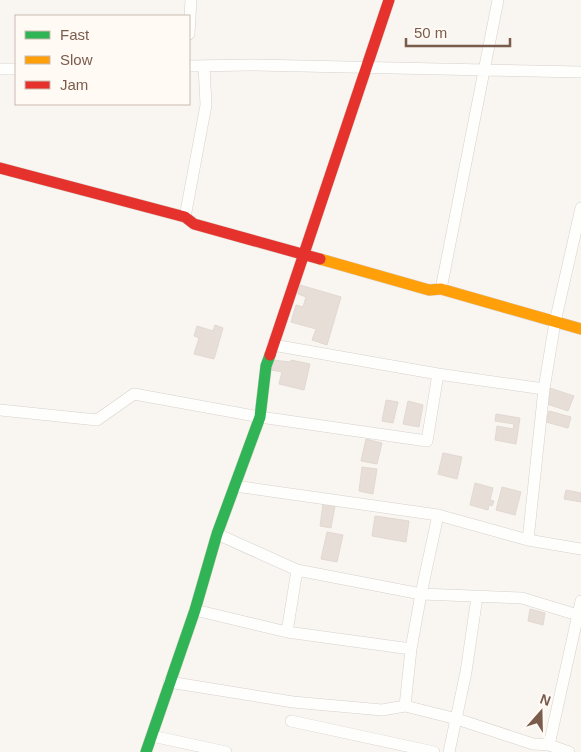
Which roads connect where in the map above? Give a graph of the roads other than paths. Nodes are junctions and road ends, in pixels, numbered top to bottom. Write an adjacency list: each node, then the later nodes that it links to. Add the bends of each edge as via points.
1 (191, 0): 4 (street)
2 (390, 0): 7 (street)
3 (498, 0): 10 (street)
4 (190, 17)
5 (190, 66): 6 (street)
6 (204, 66): 7 (street); 14 (street, via 206,105)
7 (368, 67): 10 (street); 15 (street)
8 (15, 69): 9 (street)
9 (0, 70)
10 (486, 70): 11 (street); 16 (street)
11 (581, 72)
12 (0, 168): 14 (street)
13 (581, 208): 17 (street)
14 (185, 217): 15 (street, via 194,224)
15 (304, 254): 16 (street, via 429,290); 19 (street)
16 (441, 289): 17 (street)
17 (555, 322): 18 (street); 21 (street)
18 (581, 329)
19 (273, 345): 20 (street); 23 (street, via 266,366)
20 (438, 374): 21 (street); 23 (street, via 427,441)
21 (544, 389): 27 (street)
22 (0, 410): 23 (street, via 97,420 134,394)
23 (260, 417): 24 (street)
24 (235, 486): 25 (street); 26 (street)
25 (438, 515): 27 (street); 30 (street)
26 (217, 534): 29 (street); 33 (street)
27 (528, 540): 28 (street)
28 (581, 549)
29 (297, 570): 30 (street); 35 (street)
30 (421, 594): 31 (street); 36 (street)
31 (478, 597): 34 (street, via 522,598); 39 (street)
32 (581, 601): 34 (street)
33 (194, 610): 35 (street); 37 (street)
34 (579, 615): 42 (street)
35 (287, 632): 36 (street)
36 (411, 649): 38 (street)
37 (169, 682): 38 (street, via 293,702 382,710); 41 (street)
38 (405, 706): 39 (street)
39 (457, 719): 42 (street, via 533,744); 46 (street)
40 (291, 721): 45 (street)
41 (152, 736): 43 (street); 44 (street)
42 (549, 746): 47 (street)
43 (146, 752)
44 (226, 752)
45 (434, 752)
46 (449, 752)
47 (569, 752)

